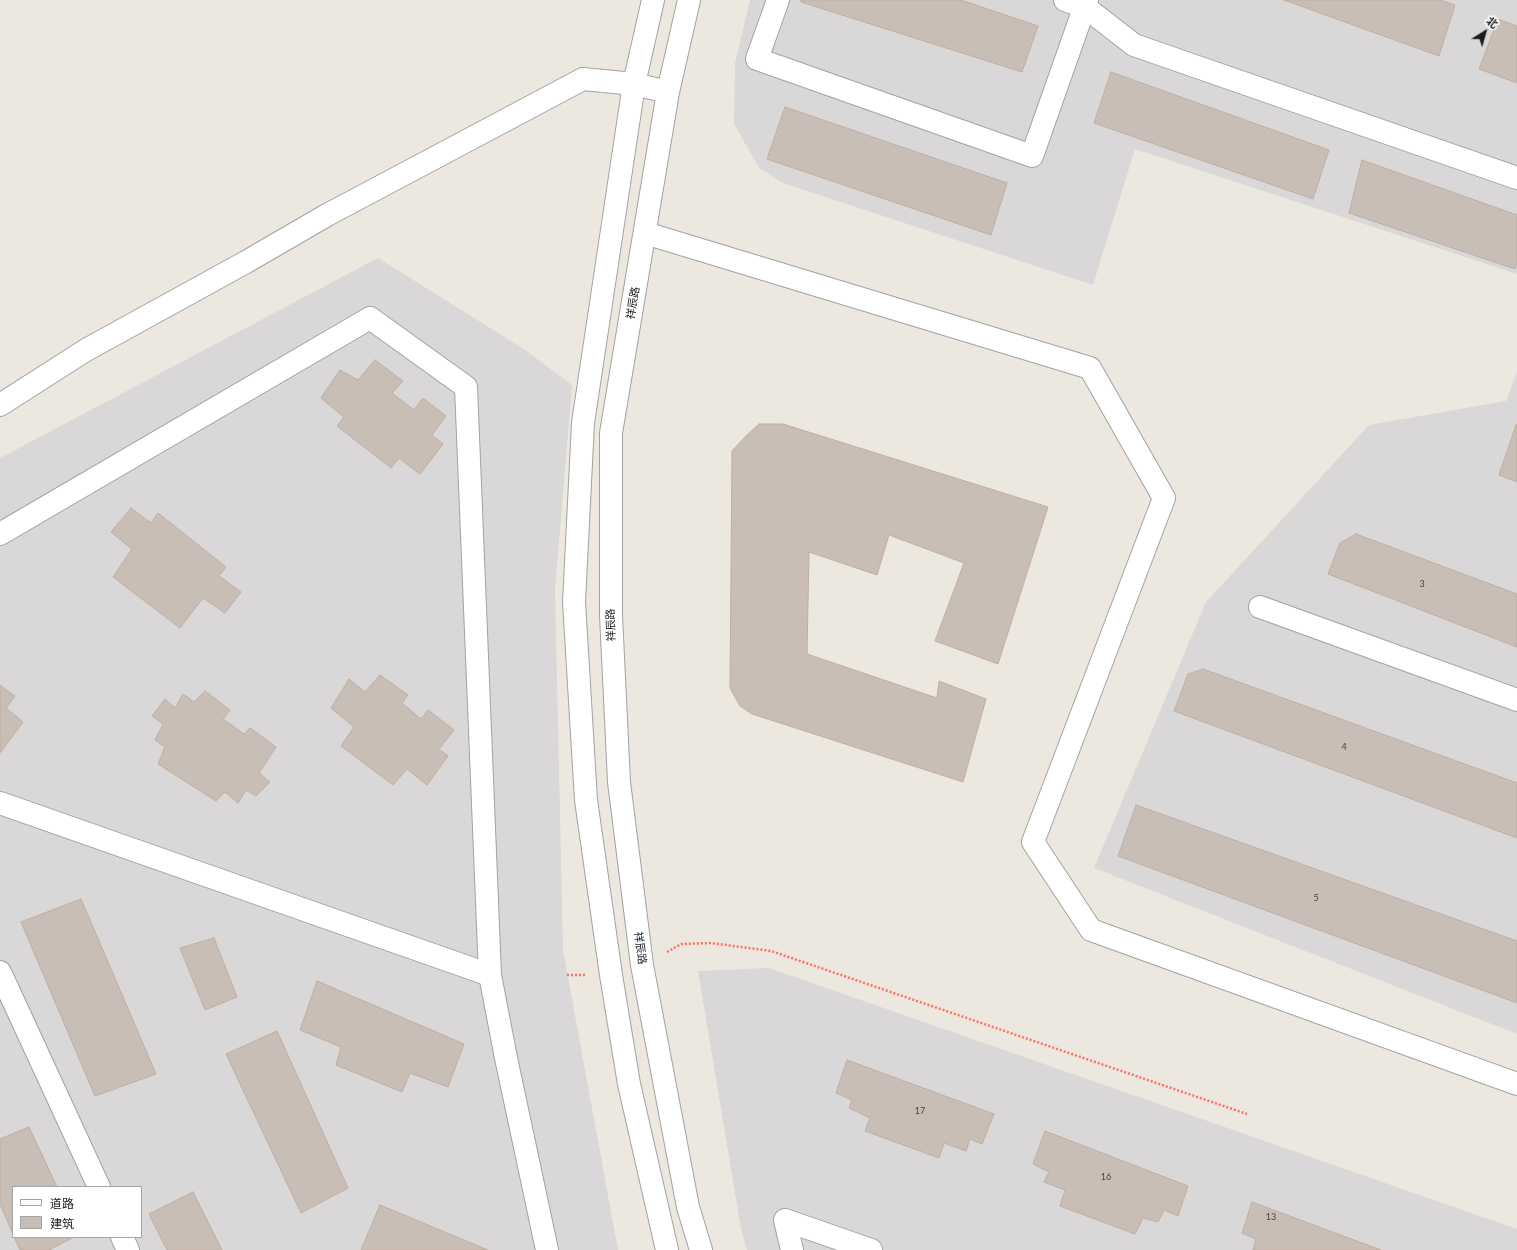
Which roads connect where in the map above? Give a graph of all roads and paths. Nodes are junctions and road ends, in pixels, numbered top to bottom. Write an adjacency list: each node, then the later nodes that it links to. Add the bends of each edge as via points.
1 (653, 0): 5 (street)
2 (689, 0): 6 (street, 祥辰路)
3 (778, 0): 4 (street, via 758,59 1032,156)
4 (1079, 2): 7 (street, via 1134,46)
5 (634, 84): 6 (street); 9 (street, via 583,79 348,204 86,350); 18 (street, via 583,423 574,602 586,800)
6 (668, 92): 8 (street, 祥辰路)
7 (1517, 178)
8 (645, 233): 14 (street, 祥辰路, via 611,433 611,615 619,782); 19 (street, via 1090,368 1164,498 1033,842 1091,930)
9 (0, 405)
10 (0, 534): 16 (street, via 370,318 466,387)
11 (1260, 607): 12 (street)
12 (1517, 700)
13 (0, 803): 16 (street)
14 (642, 965): 20 (path, via 681,944 711,943 771,951); 26 (street, 祥辰路, via 688,1207)
15 (0, 972): 21 (street)
16 (490, 975): 24 (street)
17 (567, 975): 18 (path)
18 (611, 975): 25 (street, via 629,1084)
19 (1517, 1084)
20 (1247, 1114)
21 (99, 1186)
22 (122, 1238): 23 (street)
23 (128, 1250)
24 (547, 1250)
25 (667, 1250)
26 (701, 1250)
27 (792, 1250): 28 (street, via 785,1220)
28 (871, 1250)

